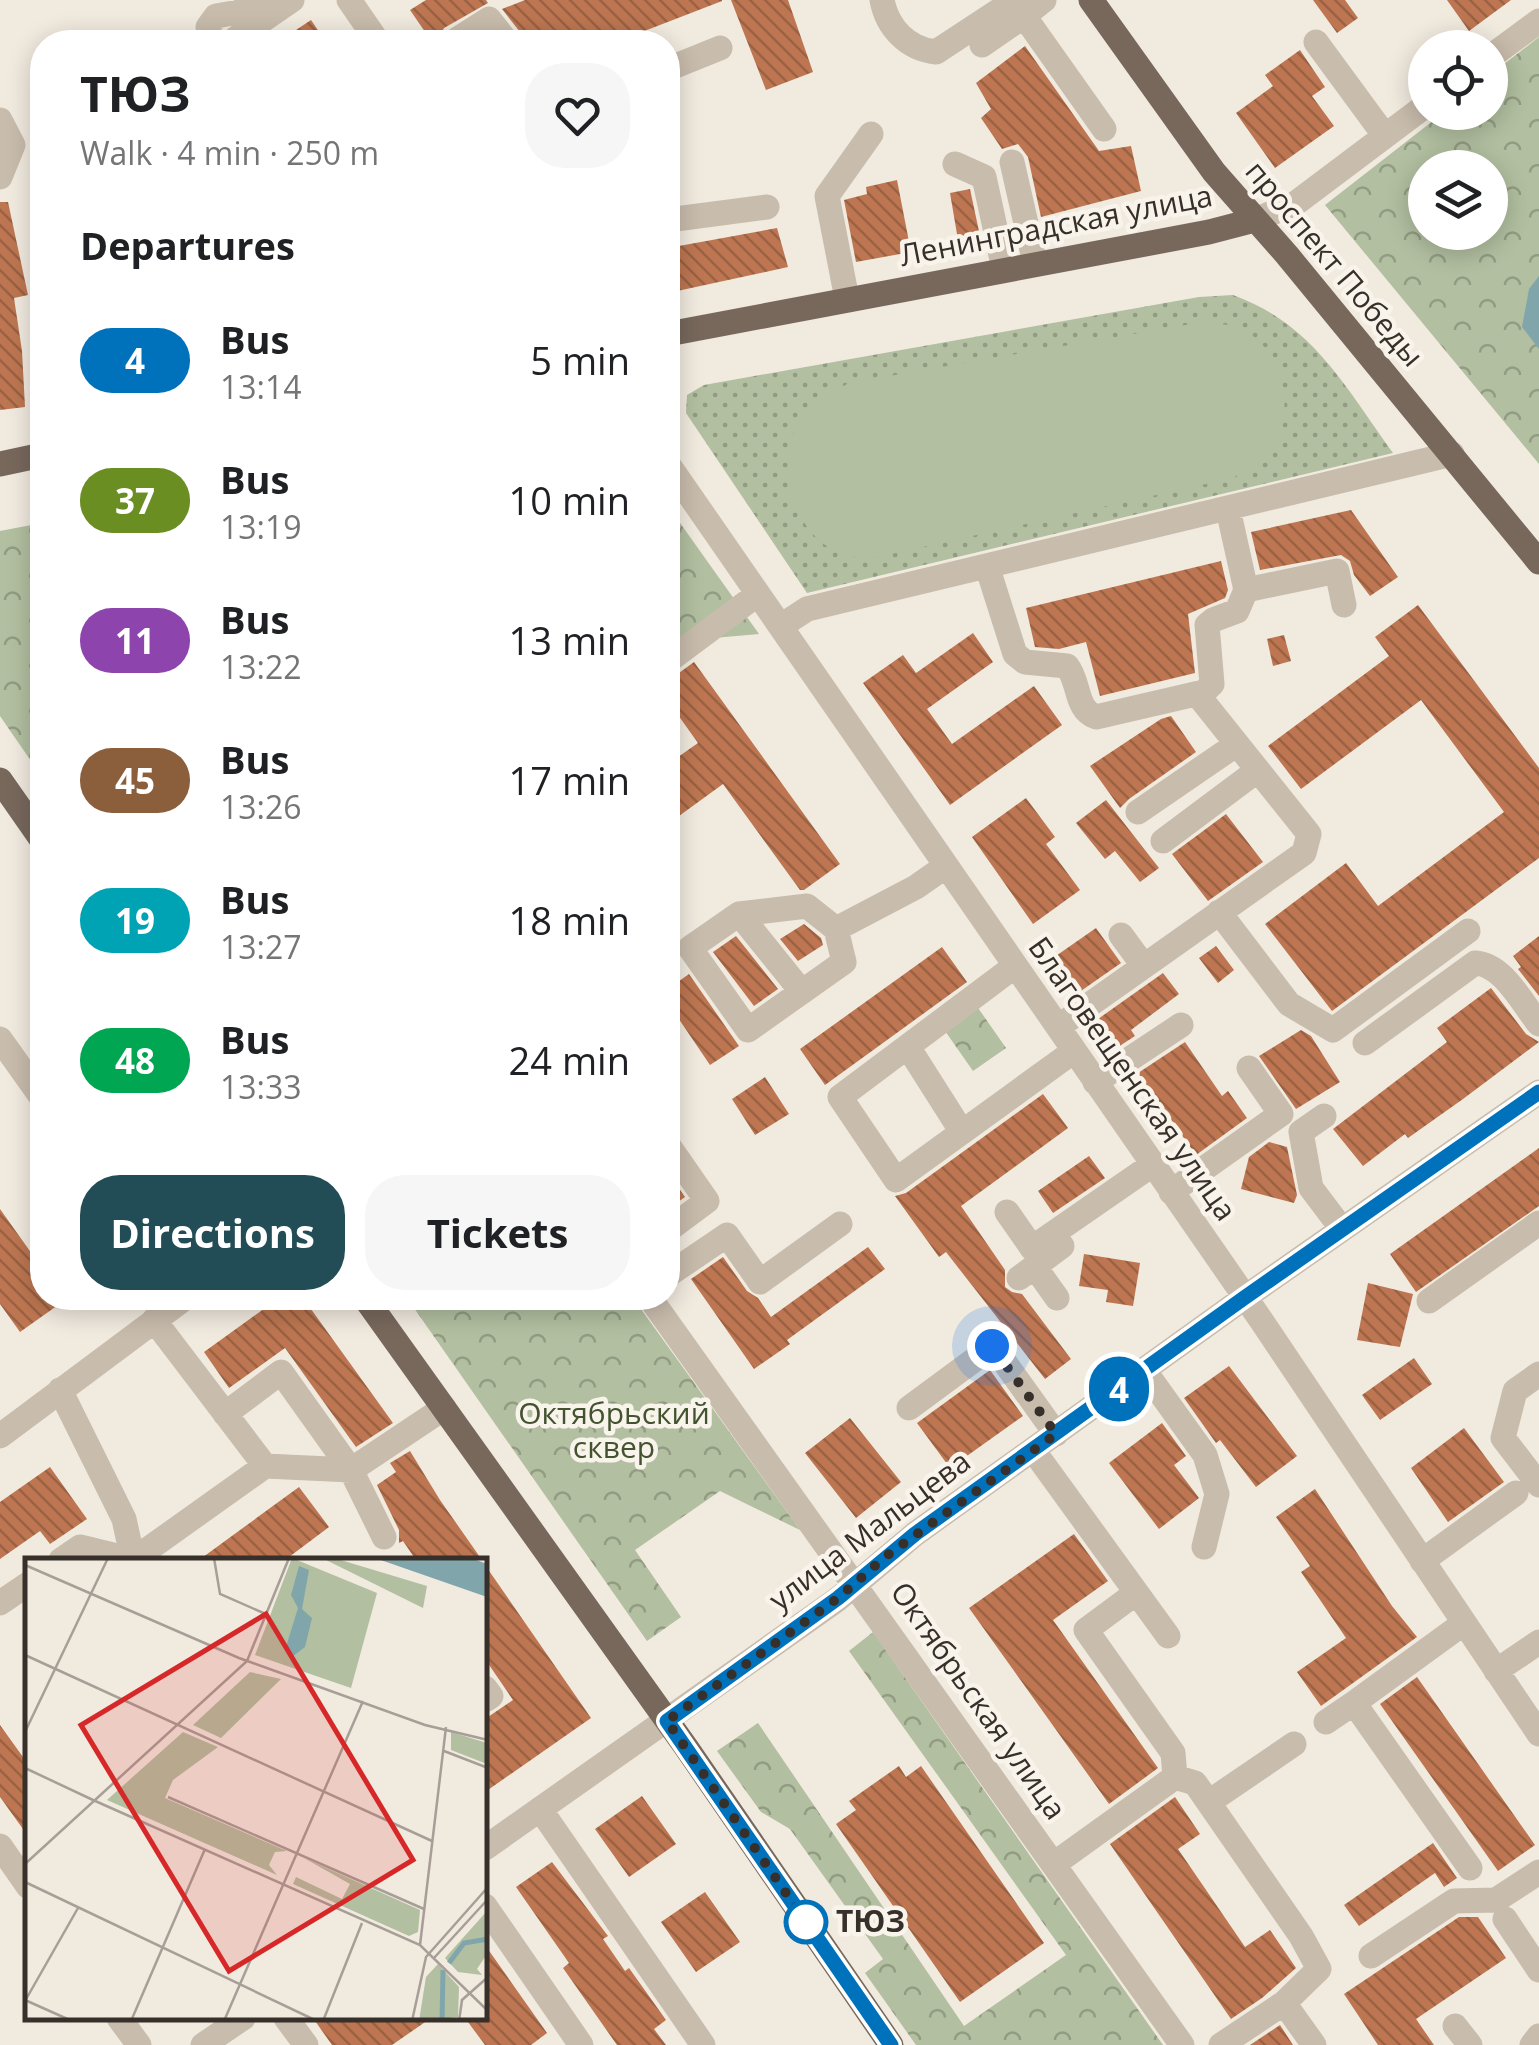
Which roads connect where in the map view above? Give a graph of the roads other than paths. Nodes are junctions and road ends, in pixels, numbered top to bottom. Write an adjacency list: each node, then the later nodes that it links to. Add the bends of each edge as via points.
1 (258, 0): 8 (street, via 216,16)
2 (292, 0): 9 (street)
3 (349, 0): 10 (street)
4 (882, 0): 6 (street, via 900,36 936,52)
5 (1090, 0): 28 (main road, проспект Победы)
6 (1028, 5): 15 (street); 20 (street)
7 (1539, 21): 14 (street)
8 (208, 30)
9 (247, 30)
10 (370, 30)
11 (472, 30): 12 (street, via 490,18)
12 (498, 30)
13 (1316, 42): 22 (street)
14 (1508, 44)
15 (982, 45)
16 (720, 48): 17 (street)
17 (680, 64)
18 (1408, 119): 22 (street, Ленинградская улица)
19 (0, 120): 25 (street, via 13,144)
20 (1104, 128)
21 (871, 134): 31 (street, via 826,196)
22 (1385, 136): 28 (street, Ленинградская улица, via 1296,203)
23 (1012, 162): 29 (street)
24 (955, 164): 30 (street, via 984,177)
25 (0, 177)
26 (766, 206): 27 (street)
27 (680, 218)
28 (1254, 220): 29 (main road, Ленинградская улица); 33 (main road, проспект Победы)
29 (1035, 263): 30 (main road, Ленинградская улица)
30 (1004, 269): 31 (main road, Ленинградская улица)
31 (847, 300): 32 (main road, Ленинградская улица)
32 (680, 332)
33 (1452, 454): 37 (street); 38 (main road, проспект Победы)
34 (30, 458): 35 (main road)
35 (0, 464)
36 (680, 481): 41 (street, Благовещенская улица)
37 (1228, 509): 39 (street); 40 (street)
38 (1539, 562)
39 (987, 566): 43 (street, via 806,609); 45 (street, via 1016,654 1025,662 1067,666 1089,715)
40 (1246, 590): 42 (street, via 1336,571); 45 (street, via 1236,610 1208,625 1212,684)
41 (758, 594): 43 (street, Благовещенская улица); 44 (street)
42 (1344, 605)
43 (781, 626): 52 (street, Благовещенская улица)
44 (680, 652)
45 (1197, 694): 46 (street)
46 (1237, 744): 47 (street); 49 (street)
47 (1258, 770): 51 (street); 53 (street, via 1309,834 1309,844)
48 (0, 781): 50 (main road)
49 (1138, 812)
50 (30, 823)
51 (1163, 841)
52 (946, 866): 55 (street); 59 (street, Благовещенская улица)
53 (1219, 912): 56 (street, via 1289,1004 1332,1030); 58 (street)
54 (738, 914): 55 (street, via 808,906); 60 (street); 60 (street, via 690,948 748,1030)
55 (836, 929): 60 (street, via 844,962)
56 (1468, 931)
57 (1122, 935): 58 (street)
58 (1143, 965): 63 (street)
59 (1015, 966): 63 (street, Благовещенская улица); 66 (street)
60 (802, 992)
61 (1539, 1024): 65 (street, via 1497,971 1475,963)
62 (1181, 1025): 70 (street)
63 (1058, 1027): 67 (street, Благовещенская улица)
64 (0, 1039): 69 (street)
65 (1365, 1043)
66 (908, 1048): 74 (street); 74 (street, via 840,1097 896,1180)
67 (1074, 1051): 70 (street, Благовещенская улица); 74 (street)
68 (1250, 1068): 72 (street)
69 (30, 1081)
70 (1095, 1082): 77 (street, Благовещенская улица)
71 (1539, 1092): 82 (street, улица Мальцева)
72 (1280, 1114): 75 (street); 77 (street)
73 (1324, 1116): 75 (street)
74 (962, 1132)
75 (1301, 1132): 82 (street, via 1311,1188)
76 (680, 1162): 79 (street, via 707,1201)
77 (1160, 1177): 78 (street, via 1032,1248); 84 (street, via 1027,1272); 85 (street, Благовещенская улица)
78 (1007, 1212)
79 (680, 1221)
80 (1539, 1223): 86 (street)
81 (840, 1224): 83 (street, via 760,1282 728,1235)
82 (1342, 1229): 85 (street, улица Мальцева)
83 (680, 1267)
84 (1057, 1298)
85 (1244, 1298): 91 (street, улица Мальцева); 109 (street, Благовещенская улица)
86 (1429, 1301)
87 (168, 1310): 90 (street)
88 (375, 1310): 94 (main road)
89 (659, 1310): 110 (street, Октябрьская улица)
90 (154, 1320): 93 (street); 96 (street)
91 (1144, 1370): 97 (street, улица Мальцева); 104 (street, via 1205,1455 1217,1494)
92 (1539, 1374): 102 (street, via 1515,1391 1503,1438)
93 (60, 1390): 98 (street); 107 (street, via 124,1519)
94 (444, 1408): 101 (street); 119 (main road)
95 (908, 1408): 97 (street, via 992,1346)
96 (225, 1414): 100 (street); 101 (street, via 281,1372)
97 (1056, 1434): 99 (street, улица Мальцева)
98 (0, 1436)
99 (1034, 1450): 110 (street, улица Мальцева); 112 (street)
100 (265, 1466): 101 (street); 108 (street)
101 (351, 1470): 103 (street)
102 (1527, 1489): 109 (street)
103 (384, 1538)
104 (1204, 1547)
105 (64, 1558): 106 (street, via 80,1547)
106 (125, 1558)
107 (133, 1558)
108 (136, 1558)
109 (1422, 1560): 114 (street, Благовещенская улица)
110 (856, 1584): 119 (street, улица Мальцева); 128 (street, Октябрьская улица)
111 (25, 1586): 113 (street)
112 (1136, 1593): 115 (street); 123 (street, via 1086,1630 1172,1753)
113 (0, 1603)
114 (1464, 1623): 117 (street, Благовещенская улица); 118 (street)
115 (1168, 1636)
116 (1539, 1642): 117 (street)
117 (1496, 1671): 121 (street, Благовещенская улица)
118 (1354, 1704): 120 (street); 129 (street)
119 (667, 1721): 125 (street, улица Мальцева); 146 (main road)
120 (1326, 1722)
121 (1539, 1734)
122 (1294, 1744): 124 (street)
123 (1175, 1778): 124 (street, via 1195,1783); 128 (street)
124 (1208, 1802): 136 (street, via 1319,1969)
125 (540, 1810): 126 (street, улица Мальцева); 145 (street)
126 (488, 1840)
127 (0, 1846): 131 (street)
128 (1054, 1864): 147 (street, Октябрьская улица)
129 (1470, 1868)
130 (1539, 1872): 134 (street, via 1496,1900 1454,1901)
131 (25, 1882)
132 (488, 1910): 144 (street)
133 (1506, 1919): 135 (street)
134 (1371, 1956)
135 (1539, 1970)
136 (1284, 2004): 148 (street); 149 (street)
137 (121, 2020): 141 (street)
138 (240, 2020): 142 (street)
139 (287, 2020): 143 (street)
140 (1539, 2036): 150 (street)
141 (139, 2045)
142 (203, 2045)
143 (306, 2045)
144 (581, 2045)
145 (703, 2045)
146 (891, 2045)
147 (1182, 2045)
148 (1220, 2045)
149 (1314, 2045)
150 (1532, 2045)

